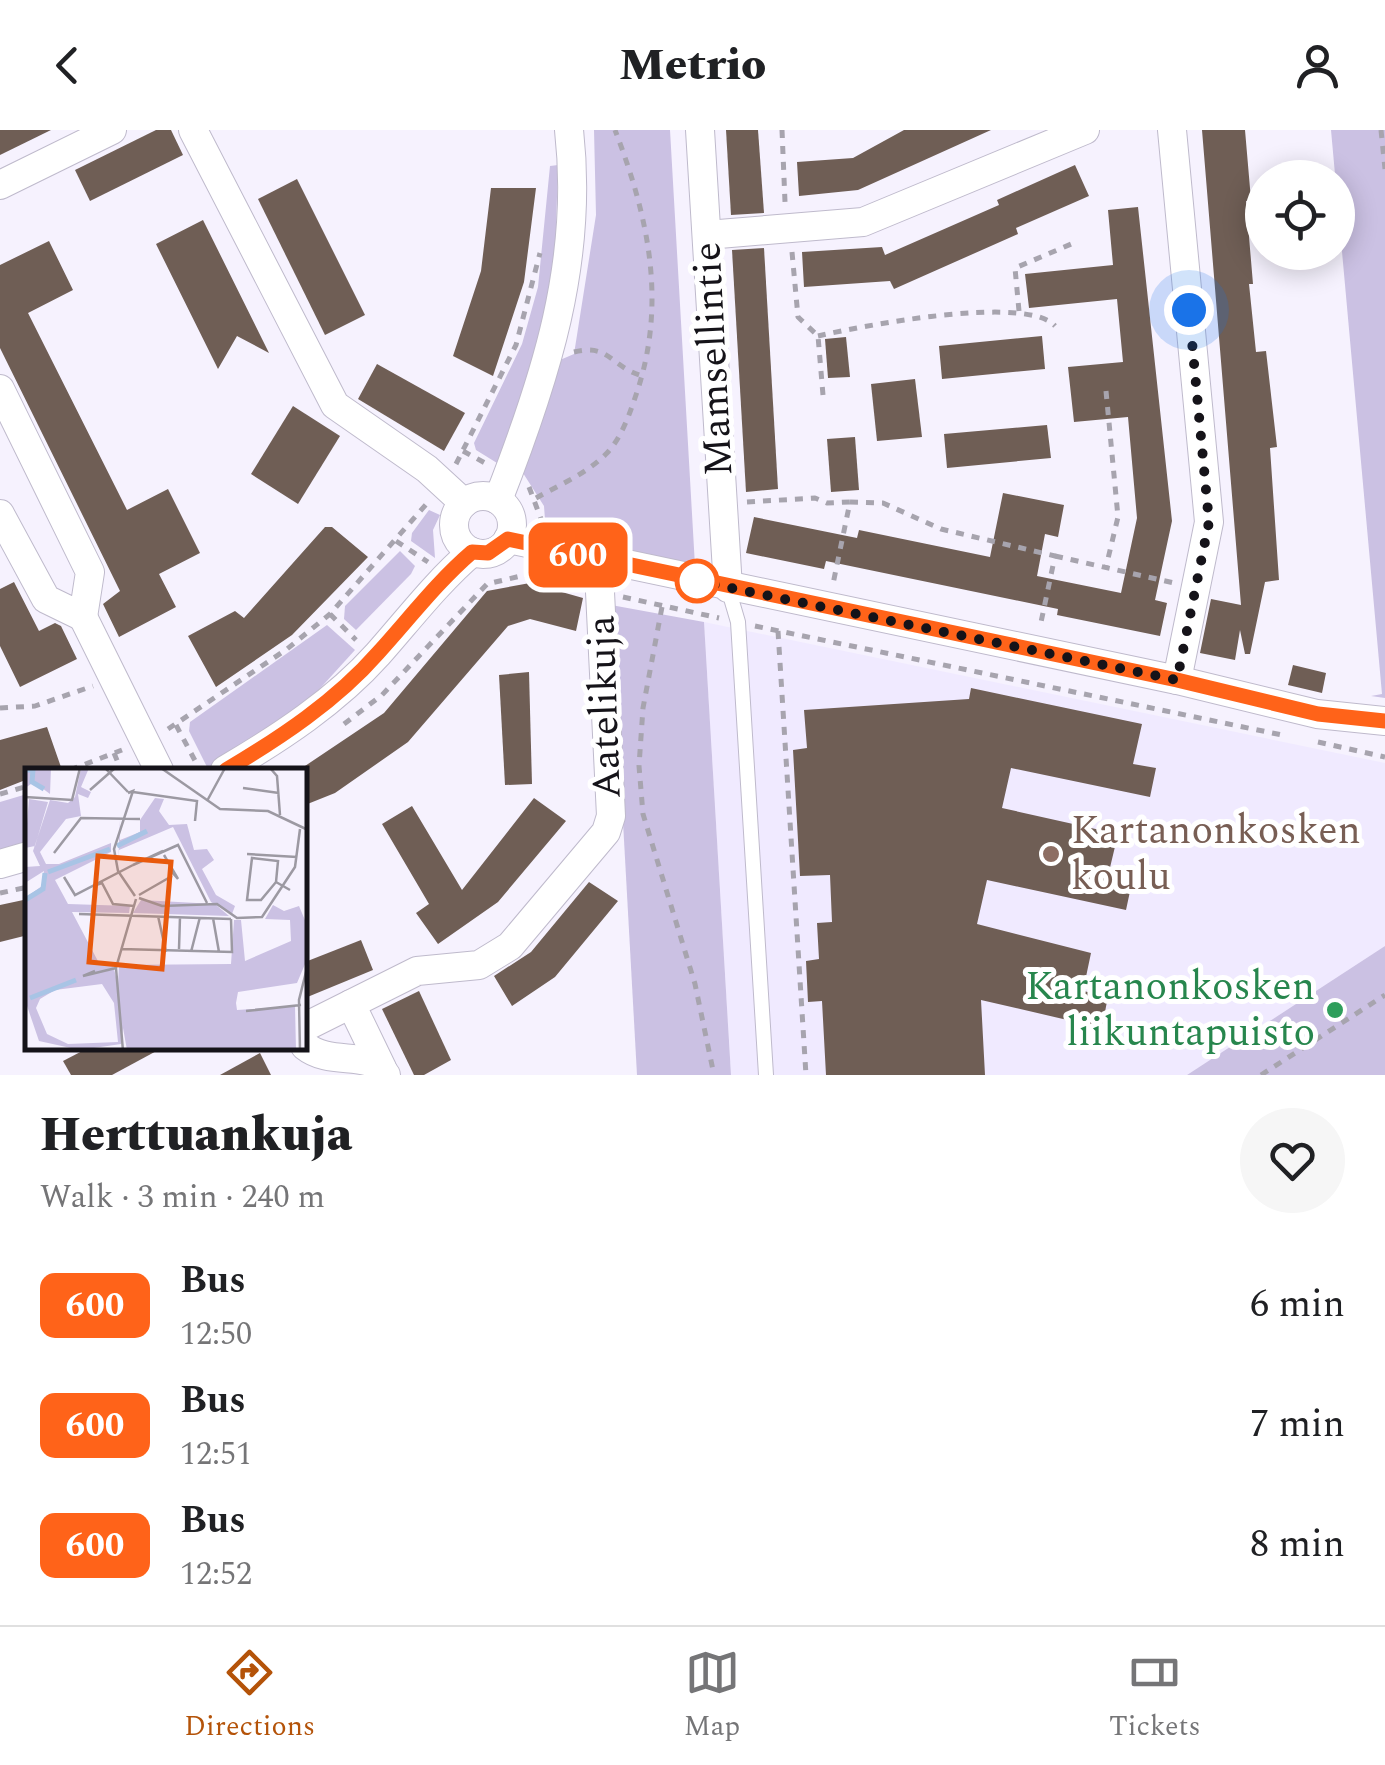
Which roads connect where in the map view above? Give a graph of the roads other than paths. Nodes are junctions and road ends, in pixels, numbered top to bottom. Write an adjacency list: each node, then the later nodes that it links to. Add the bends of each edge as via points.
1 (112, 130): 7 (street)
2 (192, 130): 10 (street, via 334,405)
3 (569, 130): 11 (street, via 572,202 563,303 532,415)
4 (700, 130): 8 (street, Mamsellintie)
5 (1085, 130): 8 (street, via 864,222)
6 (1172, 130): 18 (street, via 1209,522)
7 (0, 185)
8 (706, 235): 16 (street, Mamsellintie)
9 (0, 389): 17 (street, via 90,572)
10 (454, 493): 11 (street); 14 (street, via 454,530)
11 (498, 500): 13 (street, via 510,513)
12 (0, 514): 17 (street, via 46,600)
13 (508, 539): 14 (street, via 488,553); 15 (street)
14 (472, 552): 21 (street, via 344,686)
15 (605, 561): 16 (street); 24 (street, Aatelikuja, via 600,592 611,816 606,832 510,946 479,966 417,971)
16 (728, 588): 18 (street); 28 (lane, via 738,622)
17 (84, 617): 20 (street)
18 (1177, 680): 19 (street, via 1318,714)
19 (1385, 721)
20 (158, 768)
21 (229, 768)
22 (25, 857): 23 (street)
23 (0, 864)
24 (352, 1004): 25 (street, Aatelikuja); 27 (street)
25 (308, 1026)
26 (308, 1048): 27 (street, via 324,1059 360,1059)
27 (384, 1071)
28 (766, 1075)

